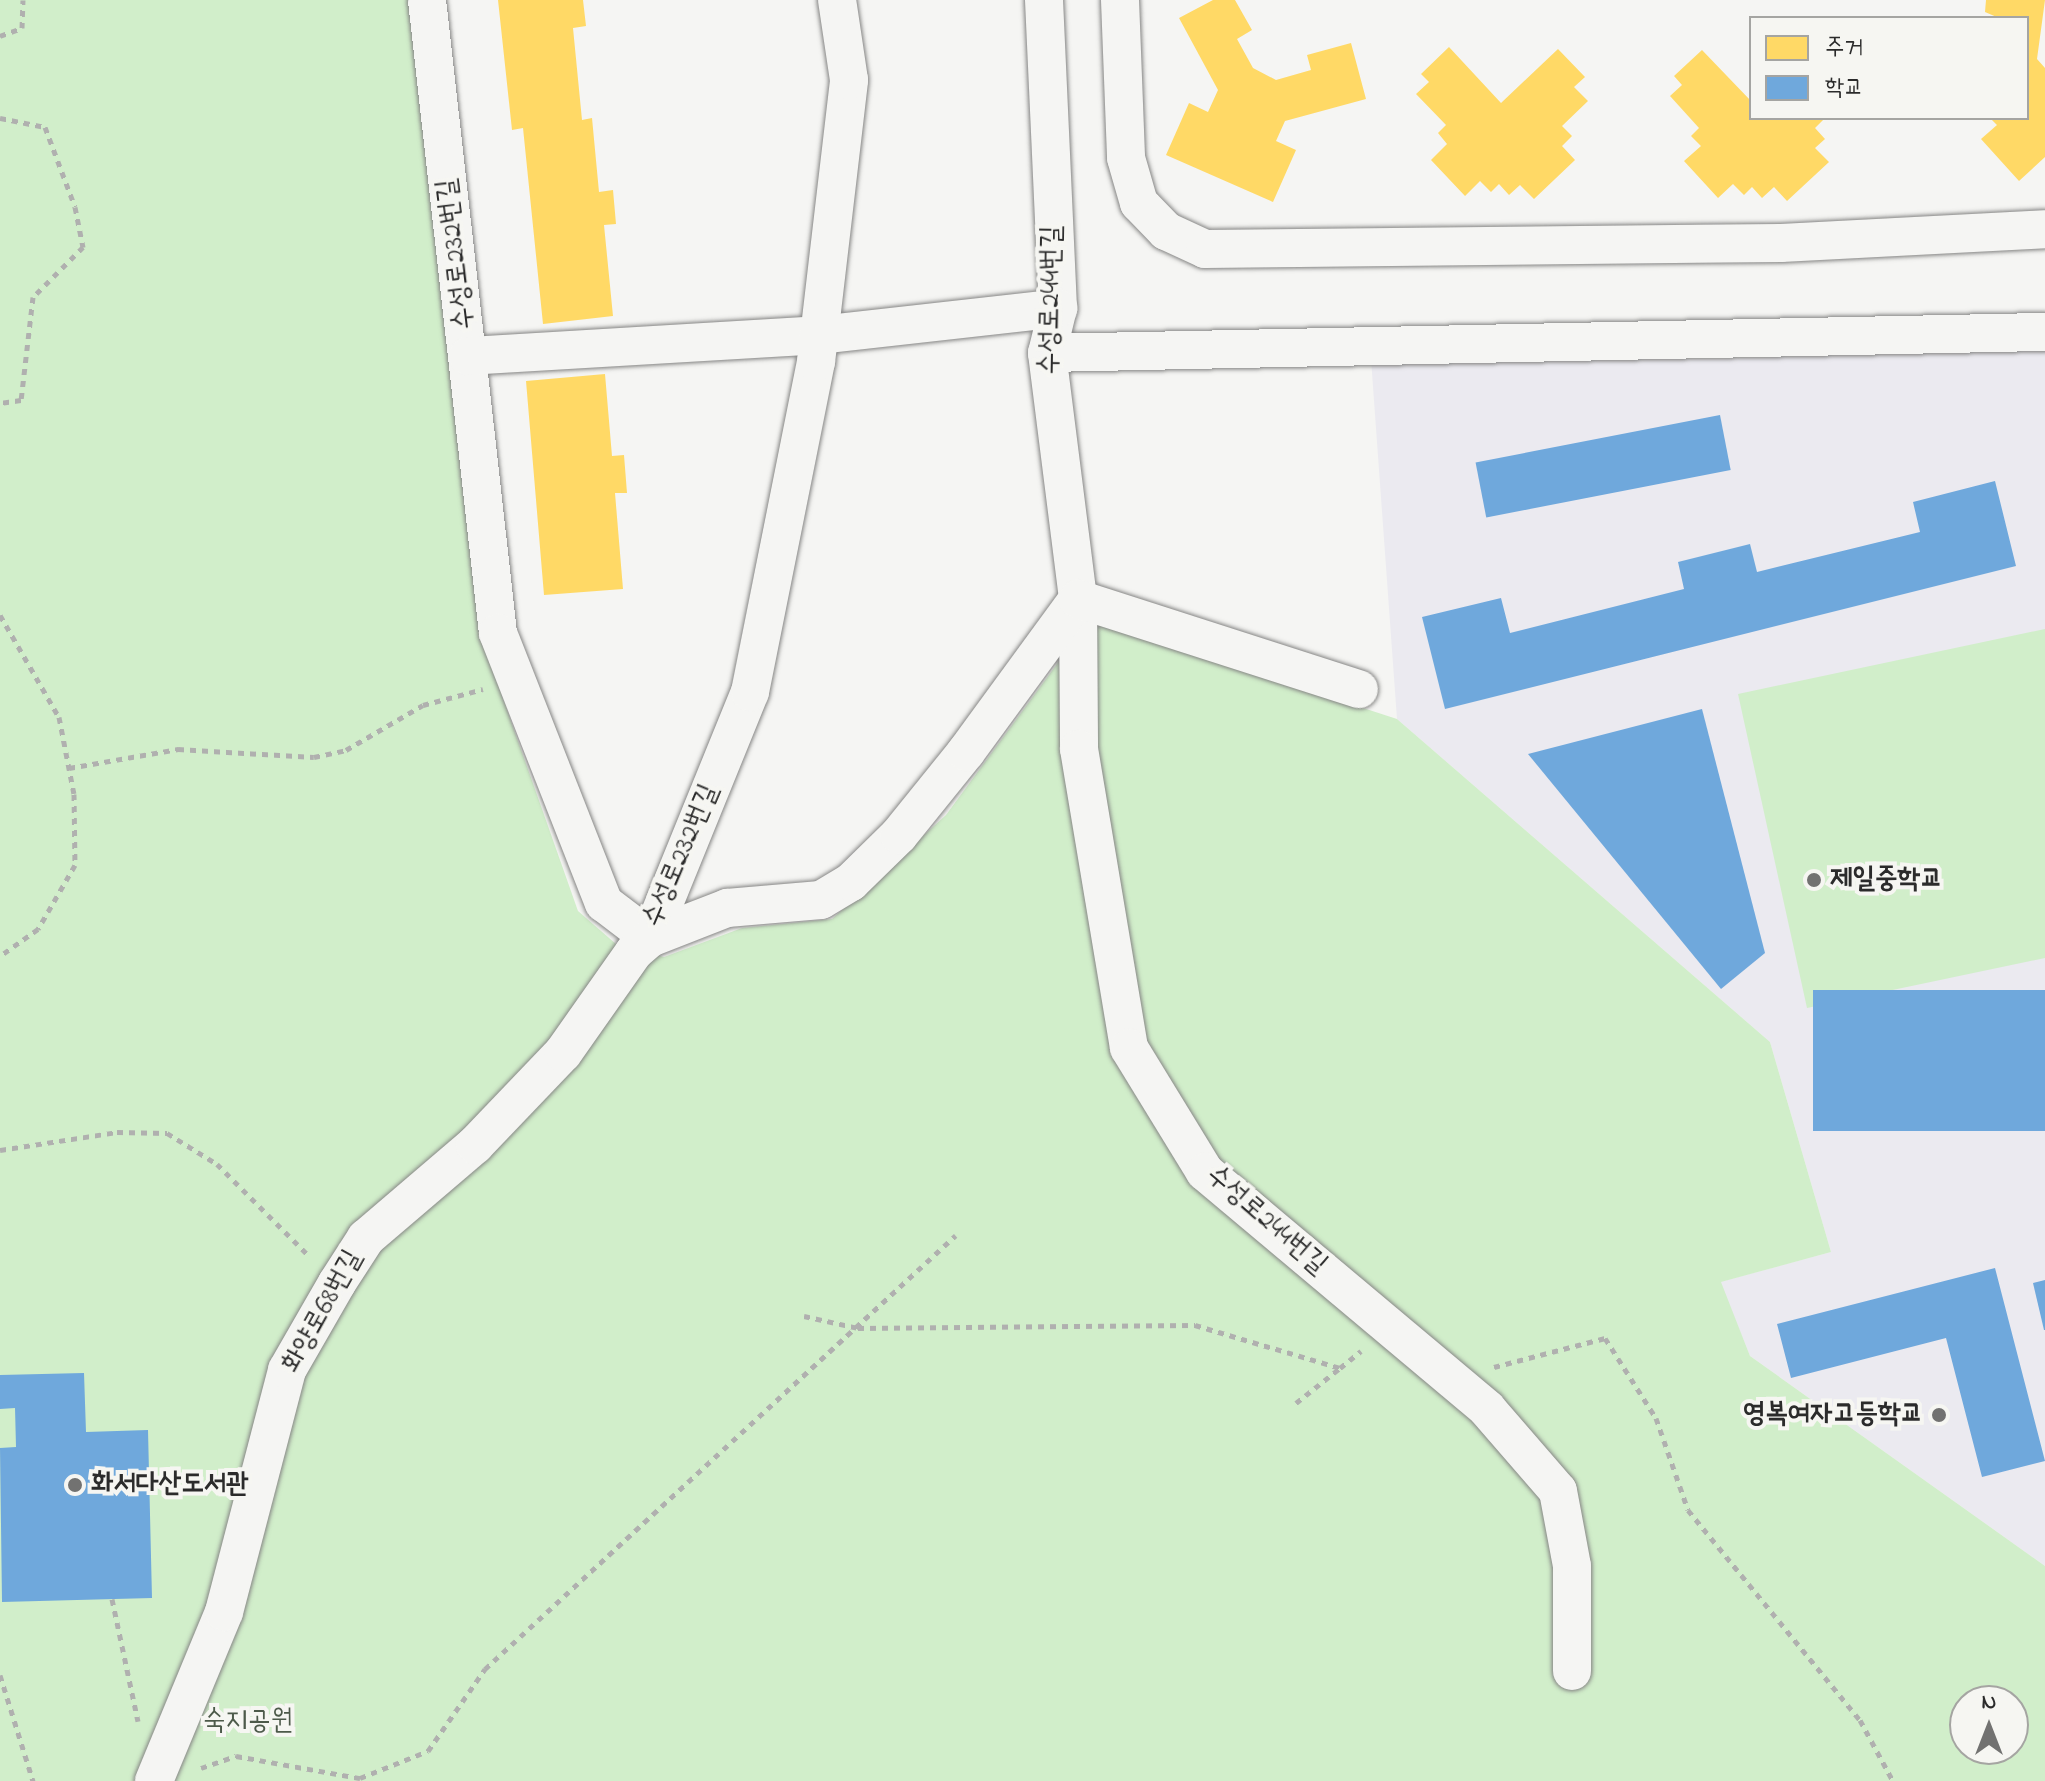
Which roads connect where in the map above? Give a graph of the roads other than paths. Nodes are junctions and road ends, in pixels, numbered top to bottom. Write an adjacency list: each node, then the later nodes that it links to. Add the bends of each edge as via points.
1 (427, 0): 10 (street, 수성로232번길)
2 (837, 0): 8 (street, 수성로232번길, via 849,80)
3 (1044, 0): 6 (street, 수성로244번길)
4 (1120, 0): 5 (street, via 1126,158 1139,203 1166,231 1205,249 1781,243)
5 (2045, 229)
6 (1058, 308): 8 (street); 9 (street, 수성로244번길)
7 (2045, 332): 9 (street)
8 (819, 335): 10 (street); 13 (street, 수성로232번길, via 750,692)
9 (1047, 353): 11 (street, 수성로244번길)
10 (468, 356): 13 (street, 수성로232번길, via 498,633 604,903)
11 (1078, 599): 12 (street); 13 (street, via 966,752 899,835 851,882 821,900 727,908); 14 (street, 수성로244번길, via 1079,749 1129,1048 1205,1172 1487,1409 1558,1491 1572,1566)
12 (1359, 689)
13 (650, 938): 15 (street, 화양로68번길, via 634,952 563,1053 475,1145 366,1238 337,1283 287,1370 224,1612)
14 (1572, 1671)
15 (154, 1781)

